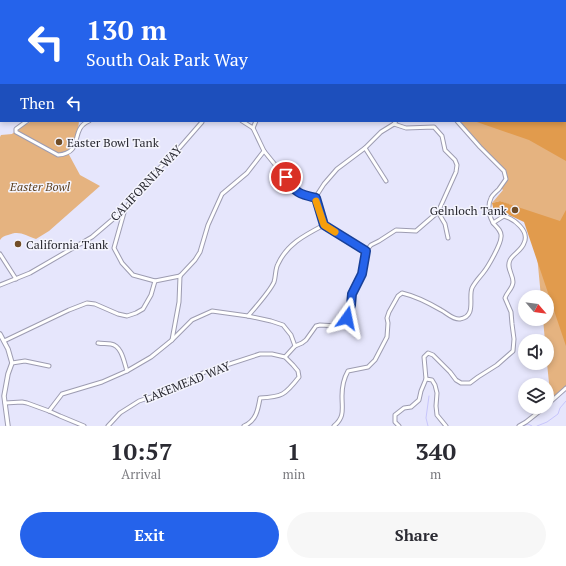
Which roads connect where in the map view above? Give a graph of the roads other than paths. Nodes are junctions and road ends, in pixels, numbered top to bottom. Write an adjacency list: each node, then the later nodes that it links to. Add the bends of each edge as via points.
1 (107, 0): 2 (street)
2 (119, 0)
3 (26, 122): 4 (street, via 16,129 16,132 58,155 74,148 79,130)
4 (87, 122)
5 (202, 122): 15 (street, CALIFORNIA WAY, via 143,184)
6 (244, 122): 10 (street)
7 (256, 122): 10 (street)
8 (395, 122): 11 (street, via 380,132); 16 (street, via 406,128 434,127 442,136 445,150 455,160 456,172)
9 (458, 122): 17 (street, via 504,171 506,179 491,197 489,208)
10 (254, 128): 12 (street)
11 (365, 148): 13 (street); 14 (street, via 337,169)
12 (264, 151): 14 (street, via 292,187 300,194); 22 (street, via 247,173 222,194 208,225 200,252)
13 (386, 182)
14 (316, 198): 18 (street)
15 (126, 208): 23 (street, CALIFORNIA WAY, via 92,238); 24 (street, via 114,248 122,263 133,275)
16 (438, 212): 19 (street, via 445,224); 20 (street, via 416,231 396,230 371,245)
17 (493, 222): 36 (street, via 504,216 510,218 523,230 525,237 524,244 510,260 509,269 513,281 505,298 511,312 513,351 470,383 456,380 433,355 428,353 424,357); 46 (street, via 500,230 501,237 484,272 472,288 469,314 460,319 455,318 421,300 402,293 398,296 387,318 387,337 375,360 368,367 348,371 344,378 342,414)
18 (324, 225): 20 (street); 26 (street, via 297,240 287,249 278,263 274,282)
19 (448, 238)
20 (366, 251): 31 (street, via 362,274 352,294 350,310 344,323 338,326 316,326 306,340)
21 (0, 254): 23 (street)
22 (180, 276): 24 (street); 28 (street)
23 (16, 279): 25 (street, CALIFORNIA WAY)
24 (155, 281): 29 (street, via 143,309 136,313 127,316 87,303)
25 (0, 285)
26 (248, 316): 28 (street, via 212,311 192,320); 31 (street, via 283,325)
27 (0, 334): 29 (street)
28 (172, 340): 35 (street, via 151,357)
29 (4, 341): 33 (street)
30 (98, 343): 35 (street, via 112,344 118,348)
31 (295, 346): 32 (street)
32 (285, 357): 44 (street, LAKEMEAD WAY, via 260,354 205,372 169,391 139,401 120,413); 45 (street, via 298,371 299,377 284,393 260,398 252,422)
33 (12, 363): 34 (street, via 25,362); 39 (street, via 5,386)
34 (49, 366)
35 (127, 371): 40 (street, via 102,382 62,394)
36 (426, 379): 47 (street, via 419,400 395,415 395,422); 48 (street, via 432,380 435,385 437,415)
37 (566, 388): 38 (street)
38 (554, 399)
39 (5, 403): 40 (street, via 22,402); 42 (street)
40 (49, 411): 43 (street)
41 (536, 414): 49 (street)
42 (8, 426)
43 (84, 426)
44 (108, 426)
45 (244, 426)
46 (334, 426)
47 (399, 426)
48 (446, 426)
49 (519, 426)

